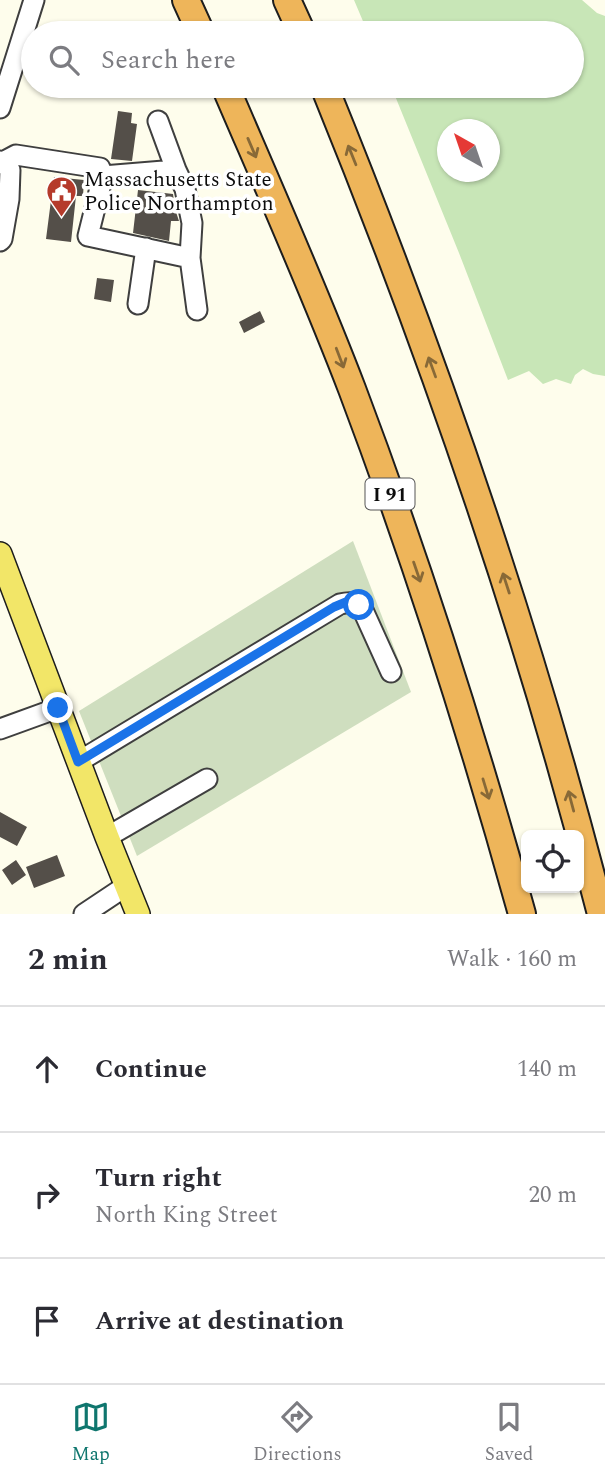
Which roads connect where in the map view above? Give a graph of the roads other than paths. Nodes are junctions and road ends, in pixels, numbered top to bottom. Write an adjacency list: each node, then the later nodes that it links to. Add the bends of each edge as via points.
1 (34, 0): 4 (street)
2 (186, 0): 5 (highway)
3 (287, 0): 6 (highway)
4 (27, 21)
5 (196, 21)
6 (297, 21)
7 (21, 41): 10 (street)
8 (230, 98): 31 (highway, I 91, one-way to 31, via 315,295 393,501 459,699)
9 (329, 98): 32 (highway, one-way to 9, via 537,681 478,498)
10 (0, 108)
11 (158, 121): 13 (street)
12 (1, 162): 14 (street, via 16,155 100,168); 15 (street, via 10,170)
13 (176, 170): 14 (street); 17 (street, via 192,223)
14 (103, 176): 16 (street, via 88,236)
15 (0, 241)
16 (146, 248): 17 (street); 18 (street)
17 (190, 258): 19 (street)
18 (138, 304)
19 (197, 310)
20 (0, 554): 21 (main road)
21 (6, 587): 23 (main road)
22 (391, 672): 25 (street, via 362,608 351,602 340,604)
23 (58, 708): 24 (street); 25 (main road)
24 (0, 729)
25 (78, 762): 27 (main road)
26 (207, 779): 27 (street)
27 (107, 838): 28 (main road)
28 (126, 886): 29 (street); 30 (main road)
29 (84, 914)
30 (138, 914)
31 (522, 914)
32 (601, 914)

